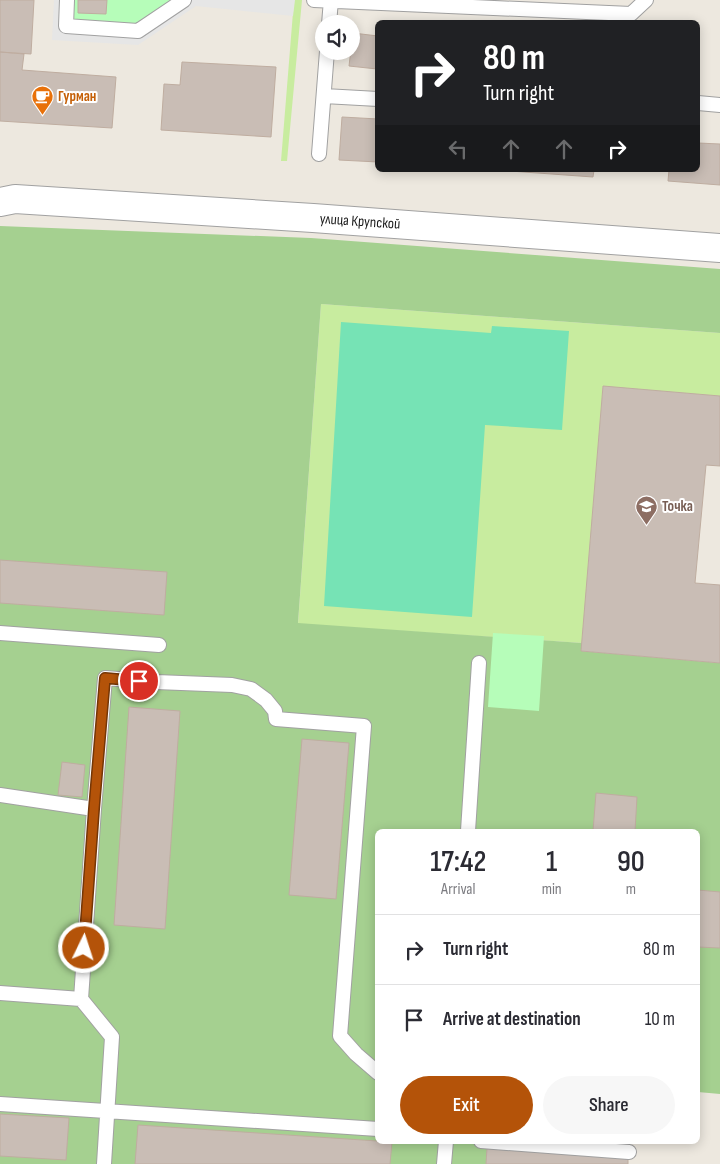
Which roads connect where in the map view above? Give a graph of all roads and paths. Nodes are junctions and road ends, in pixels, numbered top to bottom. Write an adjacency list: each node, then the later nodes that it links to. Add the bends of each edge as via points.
1 (67, 0): 2 (lane, via 66,26 138,31)
2 (184, 0)
3 (314, 0): 5 (lane)
4 (646, 0): 5 (lane, via 630,14)
5 (330, 1): 6 (lane)
6 (329, 15)
7 (326, 60): 8 (lane)
8 (324, 96): 9 (lane); 12 (lane)
9 (375, 99)
10 (700, 103): 11 (lane)
11 (720, 105)
12 (319, 154)
13 (0, 202): 14 (street, улица Крупской, via 15,200 313,218)
14 (720, 248)
15 (0, 633): 16 (lane)
16 (159, 645)
17 (479, 663): 20 (lane)
18 (0, 795): 19 (lane)
19 (94, 809): 22 (lane); 23 (lane, via 105,678 232,685 251,689 266,700 275,711 276,719 364,726 340,1036)
20 (468, 829)
21 (0, 994): 22 (lane)
22 (81, 999): 25 (lane, via 112,1037)
23 (375, 1070)
24 (0, 1104): 25 (lane)
25 (107, 1111): 26 (lane); 30 (lane)
26 (375, 1129)
27 (446, 1144): 31 (lane)
28 (539, 1144): 29 (lane)
29 (629, 1152)
30 (104, 1164)
31 (444, 1164)

